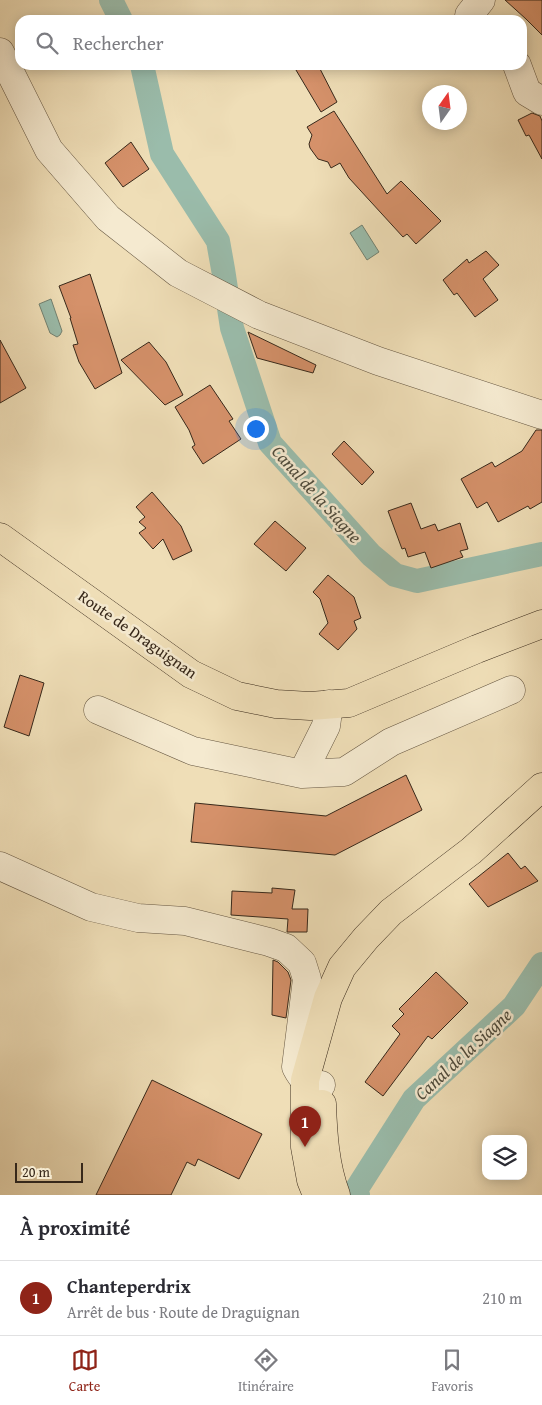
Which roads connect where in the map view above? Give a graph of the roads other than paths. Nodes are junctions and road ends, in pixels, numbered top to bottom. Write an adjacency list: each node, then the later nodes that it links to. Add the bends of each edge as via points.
1 (481, 0): 2 (street)
2 (469, 15)
3 (0, 52): 6 (street, via 49,150 108,218 178,273 259,315 378,361)
4 (519, 70): 5 (street, via 527,92)
5 (542, 101)
6 (542, 415)
7 (0, 537): 10 (main road, Route de Draguignan, via 192,674 237,696 276,704)
8 (542, 624): 10 (main road, Route de Draguignan, via 349,703)
9 (511, 690): 12 (street, via 391,742 344,772)
10 (329, 704): 12 (street, via 326,726)
11 (98, 710): 12 (street, via 193,751)
12 (302, 774)
13 (542, 787): 15 (main road, via 471,851 391,912 342,967 328,998 308,1064)
14 (0, 866): 15 (street, via 91,907 138,918 185,921 286,948 302,963 307,979 296,1067 301,1077)
15 (313, 1082): 16 (main road, via 306,1147 311,1180)
16 (319, 1190)

